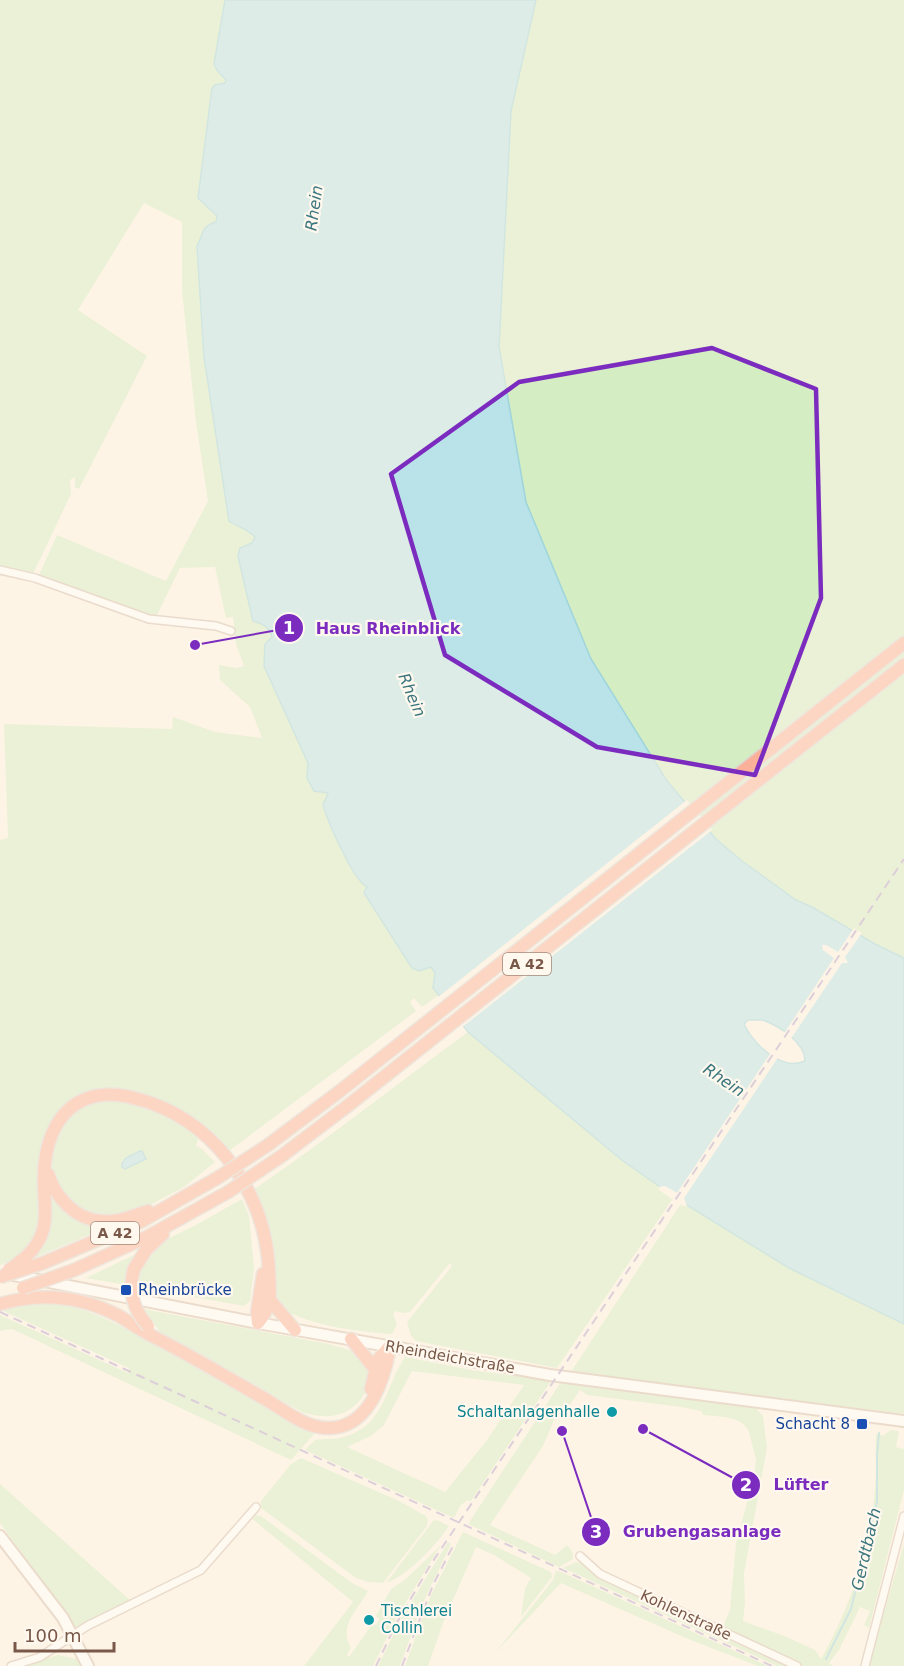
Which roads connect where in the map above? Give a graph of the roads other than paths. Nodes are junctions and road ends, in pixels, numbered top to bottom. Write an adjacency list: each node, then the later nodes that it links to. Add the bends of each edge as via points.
1 (0, 570): 2 (street, via 35,578 149,619 216,626)
2 (231, 632)
3 (904, 643): 6 (highway, A 42, bridge, via 358,1077 268,1145)
4 (904, 665): 7 (highway, A 42, bridge, via 359,1097 291,1149)
5 (45, 1162): 6 (highway, via 59,1197 90,1219 114,1221); 8 (highway, via 55,1126 83,1100 121,1095 144,1101 186,1121 223,1153 247,1188); 10 (highway, bridge, via 43,1230 26,1257)
6 (185, 1198): 10 (highway, A 42, bridge, via 43,1263)
7 (175, 1223): 11 (highway, A 42, bridge, via 74,1270); 17 (highway, bridge, via 146,1250 134,1269 131,1289 139,1315)
8 (262, 1228): 12 (highway); 14 (highway)
9 (0, 1272): 14 (main road, Rheindeichstraße)
10 (0, 1277)
11 (0, 1296)
12 (270, 1300): 14 (highway); 15 (highway)
13 (0, 1304): 17 (highway, via 64,1297 89,1303)
14 (258, 1323): 15 (main road, Rheindeichstraße)
15 (295, 1330): 16 (main road, Rheindeichstraße)
16 (351, 1340): 18 (main road, Rheindeichstraße); 19 (highway)
17 (168, 1344): 20 (highway)
18 (390, 1346): 19 (highway); 20 (highway, via 376,1393 356,1419 326,1428 309,1425); 21 (main road, Rheindeichstraße, via 550,1375)
19 (375, 1369): 20 (highway, via 366,1400 352,1414 327,1421)
20 (292, 1414)
21 (904, 1421)
22 (256, 1507): 26 (street, via 201,1570)
23 (904, 1516): 30 (street)
24 (0, 1536): 26 (main road)
25 (580, 1556): 29 (street, Kohlenstraße, via 600,1574)
26 (72, 1635): 27 (street, via 40,1657); 28 (main road)
27 (11, 1666)
28 (88, 1666)
29 (796, 1666)
30 (865, 1666)

